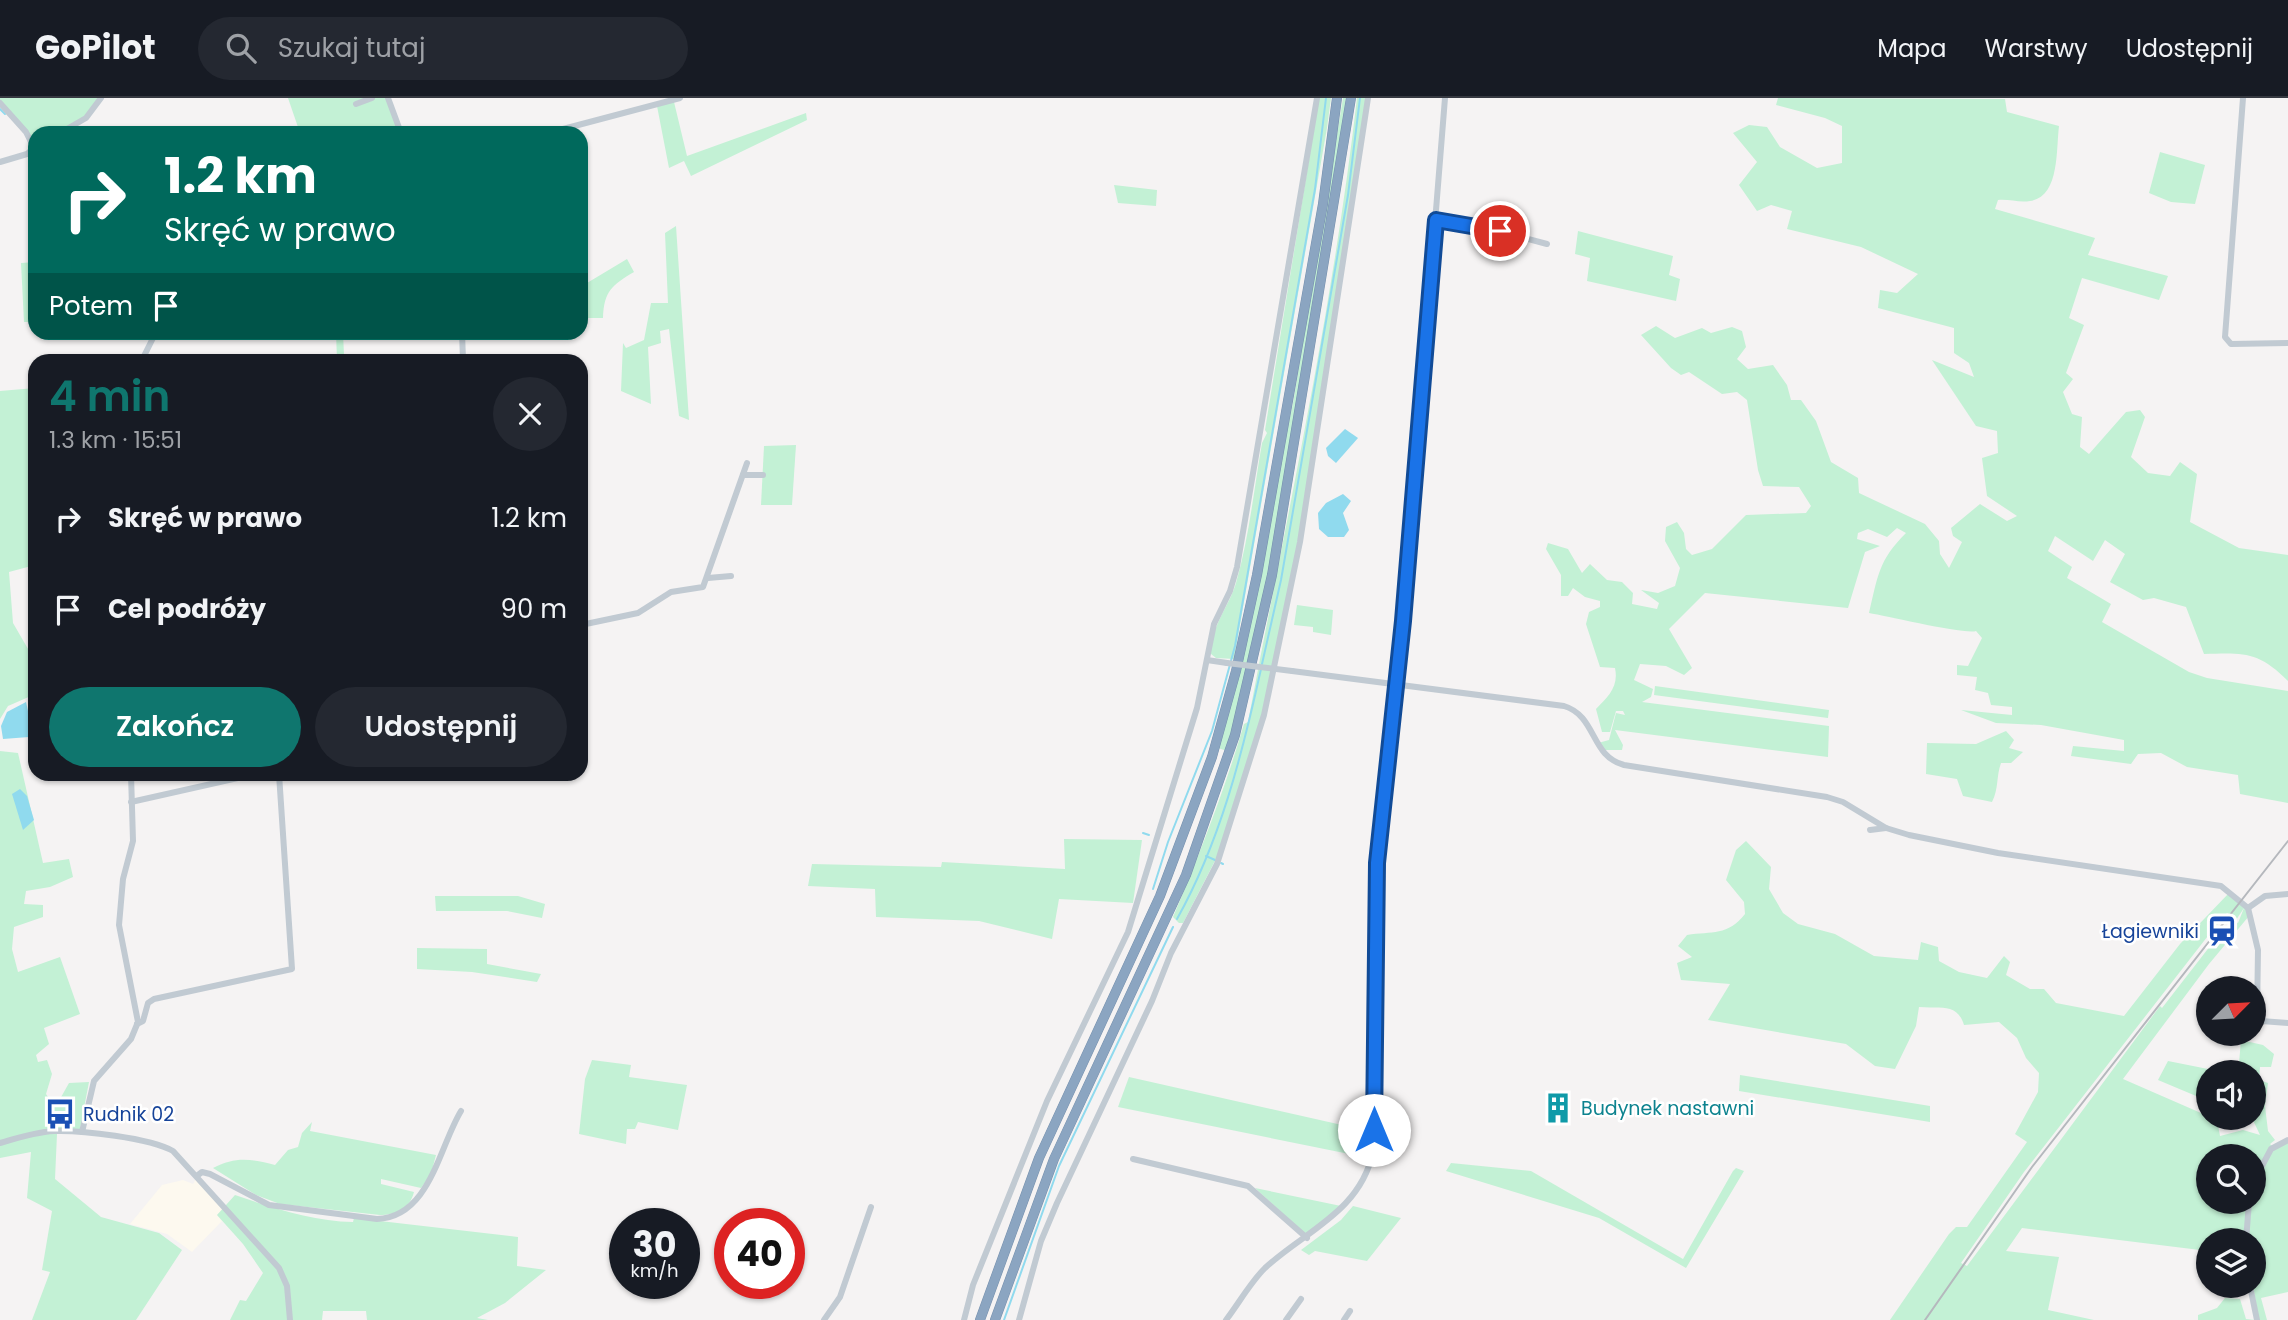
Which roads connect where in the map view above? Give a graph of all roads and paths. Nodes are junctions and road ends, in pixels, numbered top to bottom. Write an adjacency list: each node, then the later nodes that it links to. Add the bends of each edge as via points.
1 (101, 98): 13 (street, via 86,118)
2 (372, 98): 12 (street)
3 (388, 98): 14 (street)
4 (680, 98): 15 (street)
5 (1317, 98): 28 (street, via 1237,566 1214,624)
6 (1337, 98): 55 (highway, via 1323,204 1256,575 1212,757 1160,896 1039,1158)
7 (1351, 98): 56 (highway, via 1272,575 1235,735 1186,875 1050,1169)
8 (1368, 98): 57 (street, via 1300,542 1264,715 1217,864 1171,953 1153,1001 1057,1203)
9 (1445, 98): 19 (street)
10 (2243, 98): 21 (street, via 2225,337 2231,344)
11 (0, 103): 16 (street)
12 (356, 104)
13 (72, 126)
14 (398, 126)
15 (574, 126)
16 (28, 136)
17 (28, 153): 18 (street)
18 (0, 162)
19 (1436, 220): 20 (street, via 1476,225); 29 (street)
20 (1547, 244)
21 (2288, 342)
22 (747, 463): 23 (street)
23 (743, 475): 24 (street); 26 (street)
24 (763, 475)
25 (731, 576): 26 (street)
26 (708, 578): 27 (street, via 700,589 671,592 644,611)
27 (588, 623)
28 (1207, 660): 29 (street, bridge); 54 (street, via 1197,708 1125,941 1042,1113 969,1294)
29 (1396, 685): 34 (street, via 1569,708 1586,720 1599,750 1619,764 1827,797); 48 (street, via 1376,876 1373,1152 1345,1206)
30 (131, 781): 33 (street)
31 (225, 781): 33 (street)
32 (279, 781): 39 (street, via 292,969 154,999)
33 (131, 802): 39 (street, via 133,841 119,921)
34 (1886, 828): 35 (street); 37 (street, via 1998,853 2221,886)
35 (1870, 830)
36 (2288, 894): 37 (street, via 2265,897)
37 (2248, 908): 38 (street, via 2258,950 2257,1017)
38 (2288, 1023)
39 (137, 1024): 41 (street, via 131,1039 93,1084)
40 (460, 1111): 46 (street, via 427,1183 406,1208 386,1218 279,1208 210,1174)
41 (82, 1132): 43 (street, via 49,1132); 46 (street, via 163,1146)
42 (2288, 1140): 45 (street, via 2271,1149)
43 (0, 1143)
44 (1133, 1158): 48 (street, via 1248,1186)
45 (2266, 1158)
46 (198, 1175): 52 (street, via 282,1271)
47 (871, 1207): 53 (street, via 840,1297)
48 (1307, 1238): 58 (street, via 1264,1270)
49 (2252, 1298): 61 (street)
50 (1301, 1299): 59 (street)
51 (1350, 1311): 60 (street)
52 (290, 1320)
53 (824, 1320)
54 (964, 1320)
55 (980, 1320)
56 (995, 1320)
57 (1019, 1320)
58 (1226, 1320)
59 (1286, 1320)
60 (1344, 1320)
61 (2257, 1320)

